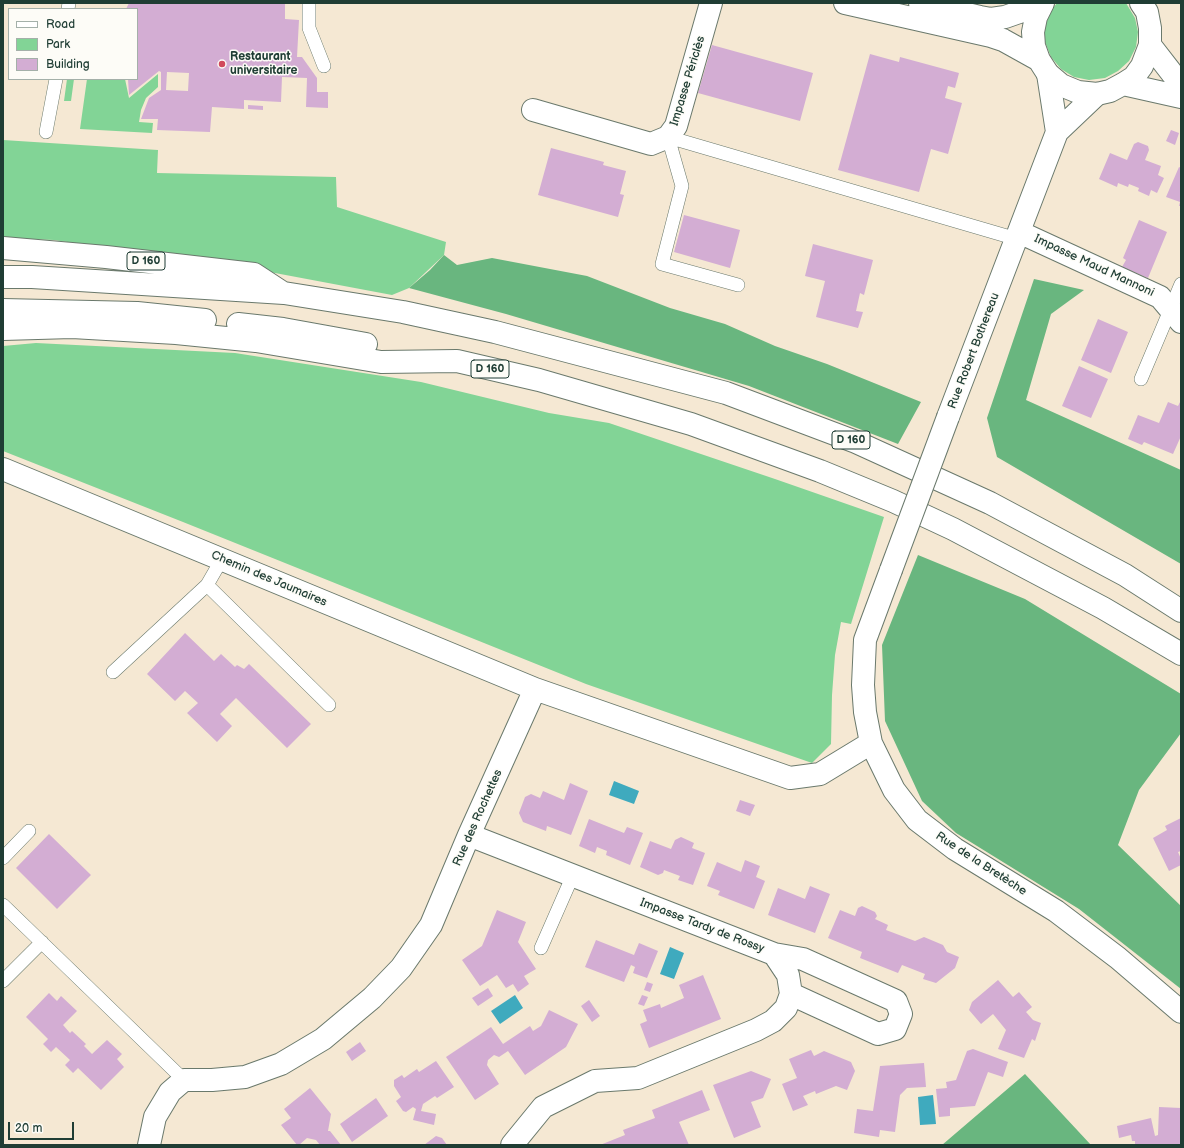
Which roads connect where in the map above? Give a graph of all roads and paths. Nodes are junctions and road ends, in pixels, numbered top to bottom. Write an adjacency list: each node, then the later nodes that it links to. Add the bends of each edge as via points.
1 (309, 3): 8 (lane, via 309,28)
2 (710, 3): 18 (main road, Impasse Périclès, via 676,126)
3 (845, 3): 9 (main road, via 1003,40)
4 (920, 3): 5 (main road, via 992,19)
5 (1043, 3): 9 (main road, Rue Robert Bothereau, via 1036,17 1033,32 1034,46)
6 (1141, 3): 7 (main road, via 1150,28)
7 (1150, 45): 11 (main road, via 1142,66 1134,77); 12 (main road)
8 (324, 66)
9 (1043, 67): 13 (main road, via 1061,85 1078,92); 17 (main road, Rue Robert Bothereau)
10 (56, 80): 16 (lane)
11 (1124, 84): 13 (main road); 14 (main road)
12 (1181, 85)
13 (1096, 94): 17 (main road, Rue Robert Bothereau)
14 (1181, 97)
15 (533, 110): 18 (main road, Impasse Périclès, via 651,144)
16 (46, 132)
17 (1056, 132): 19 (main road, Rue Robert Bothereau)
18 (668, 137): 19 (lane); 23 (lane, via 682,186 662,264)
19 (1018, 235): 26 (main road, Impasse Maud Mannoni, via 1160,297); 32 (main road, Rue Robert Bothereau, bridge)
20 (3, 248): 24 (main road, D 160, via 254,274)
21 (3, 277): 24 (main road, D 160)
22 (1181, 284): 26 (lane)
23 (738, 285)
24 (284, 294): 34 (main road, D 160, via 403,312 495,332 726,394 856,442 990,503 1125,575)
25 (3, 310): 28 (main road, D 160, via 137,313 275,328)
26 (1176, 316): 29 (lane)
27 (3, 329): 28 (main road, D 160, via 72,327 176,333 256,341 381,362)
28 (457, 361): 35 (main road, D 160, via 539,380 691,424 820,471 953,529 1103,608)
29 (1141, 379)
30 (3, 469): 31 (main road, Chemin des Jaumaires)
31 (222, 560): 33 (lane); 37 (main road, Chemin des Jaumaires)
32 (891, 570): 39 (main road, Rue de la Bretèche, via 865,640 863,685)
33 (207, 585): 36 (lane); 38 (lane)
34 (1181, 611)
35 (1181, 654)
36 (113, 672)
37 (535, 690): 39 (main road, via 790,778 820,774); 41 (main road, Rue des Rochettes)
38 (329, 705)
39 (871, 742): 50 (main road, Rue de la Bretèche, via 894,790 917,820 955,849 1056,911 1118,958)
40 (29, 831): 42 (lane)
41 (470, 835): 43 (main road, Impasse Tardy de Rossy); 51 (main road, Rue des Rochettes, via 431,925 401,968 372,998 322,1039 281,1064 245,1078)
42 (3, 858)
43 (573, 875): 46 (lane); 47 (main road, Impasse Tardy de Rossy)
44 (3, 905): 45 (lane)
45 (42, 942): 48 (lane); 51 (lane)
46 (541, 948)
47 (774, 954): 49 (main road, Impasse Tardy de Rossy, via 788,975); 49 (main road, via 803,959 896,1001 901,1014 895,1029 878,1034)
48 (3, 981)
49 (791, 994): 53 (main road, via 786,1008 756,1030 638,1078 595,1081 543,1107)
50 (1181, 1012)
51 (184, 1080): 52 (main road, via 170,1092 155,1117)
52 (149, 1145)
53 (512, 1145)

